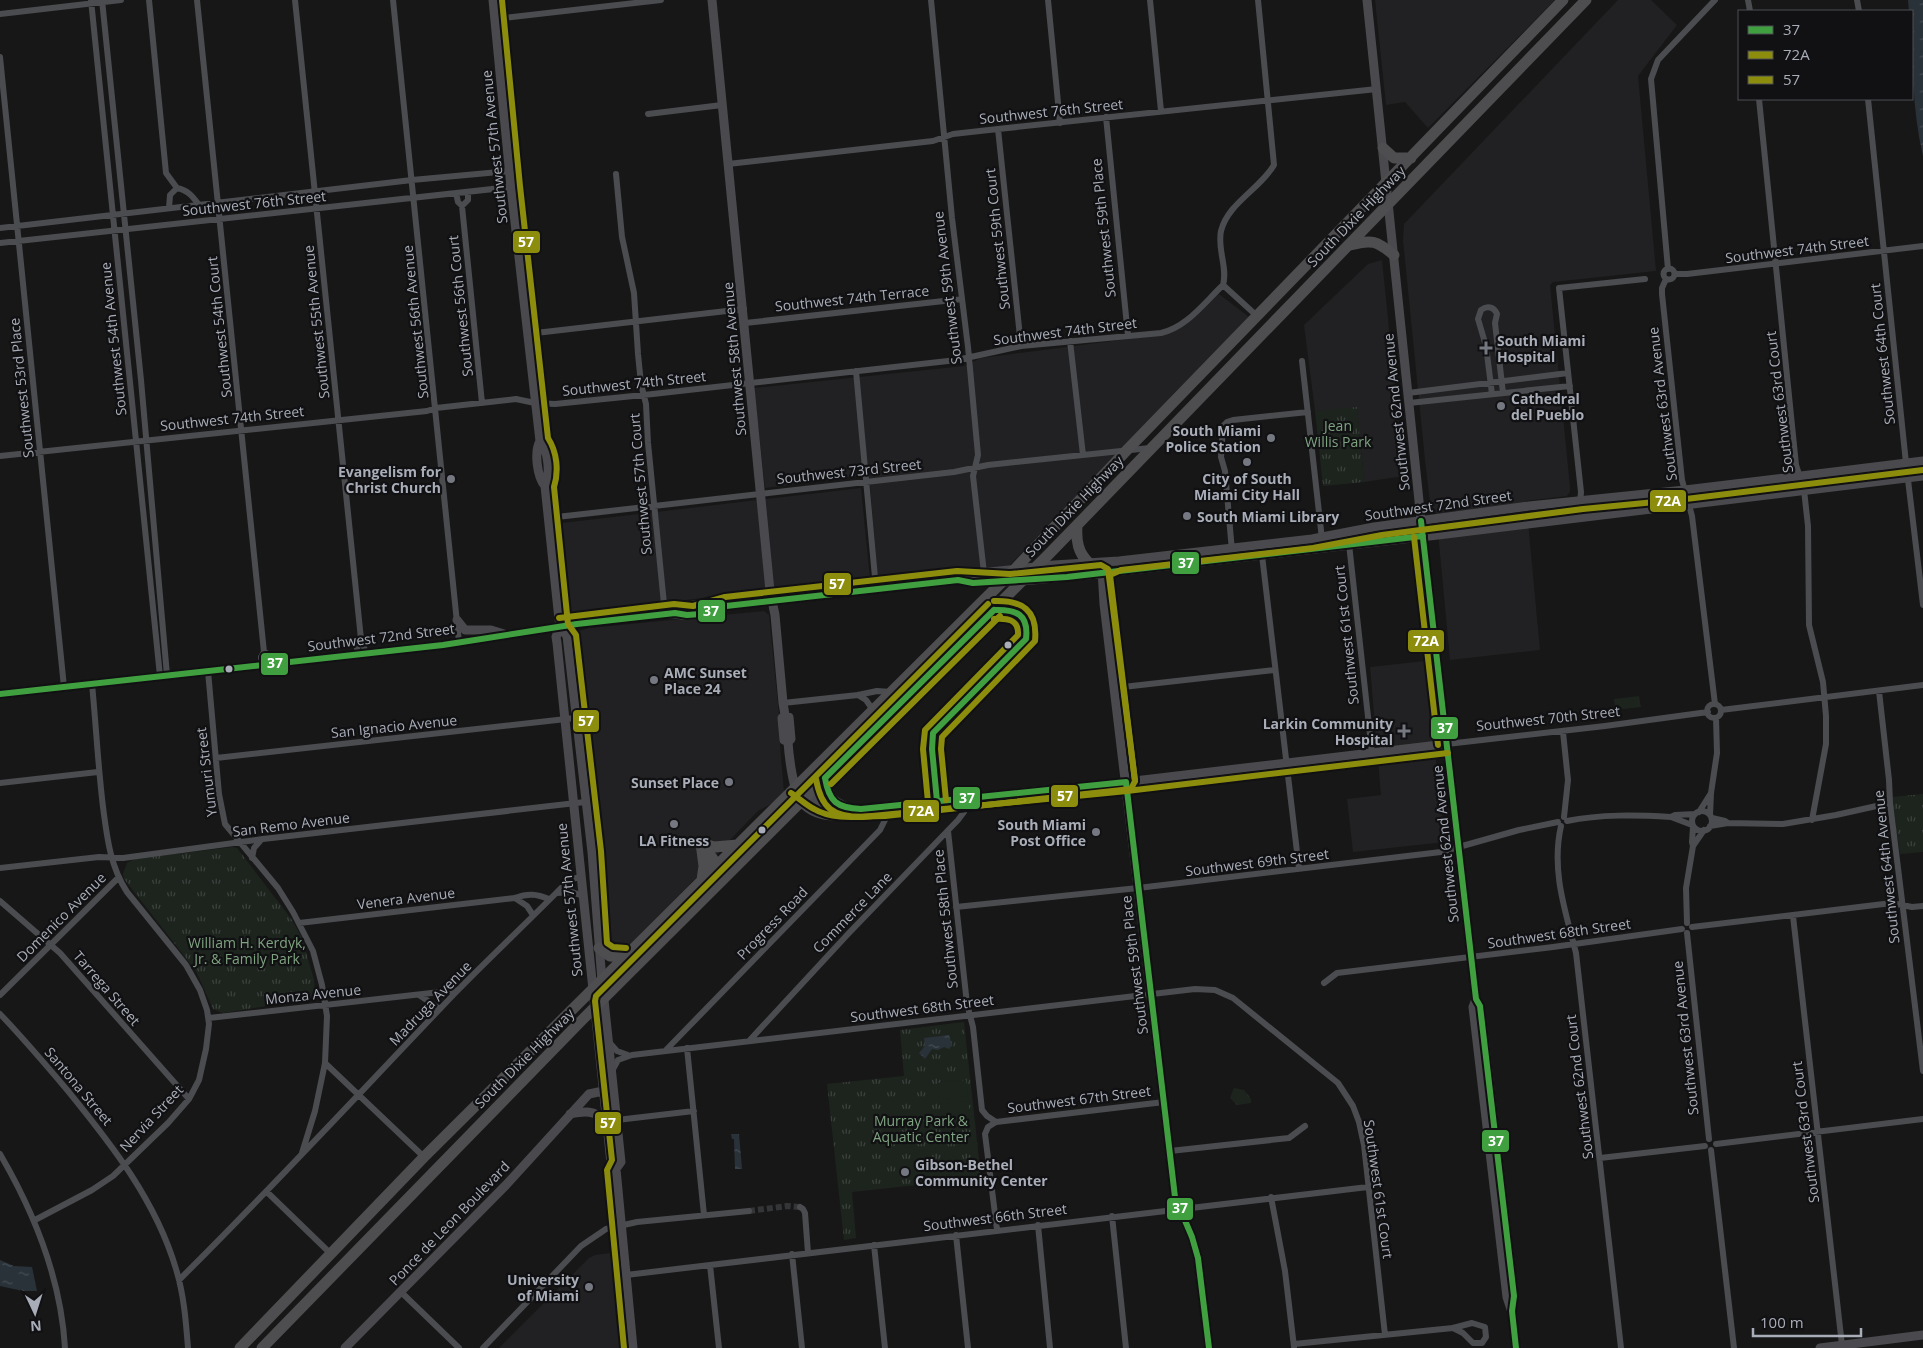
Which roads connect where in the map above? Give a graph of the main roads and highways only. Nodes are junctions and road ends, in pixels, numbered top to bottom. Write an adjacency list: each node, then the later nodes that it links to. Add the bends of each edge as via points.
1 (493, 0): 30 (main road, Southwest 57th Avenue, via 535,403 540,440 545,446 548,480 545,486)
2 (712, 0): 28 (main road, Southwest 58th Avenue)
3 (1367, 0): 6 (main road, Southwest 62nd Avenue)
4 (1563, 0): 7 (highway, South Dixie Highway)
5 (1586, 0): 9 (highway, South Dixie Highway)
6 (1383, 148): 7 (highway, via 1394,158); 8 (main road, Southwest 62nd Avenue)
7 (1410, 158): 8 (highway, South Dixie Highway)
8 (1386, 183): 9 (main road, Southwest 62nd Avenue); 13 (highway, South Dixie Highway)
9 (1389, 203): 10 (highway, South Dixie Highway); 11 (main road, Southwest 62nd Avenue)
10 (1348, 245): 11 (highway, via 1369,241 1381,244); 12 (highway, South Dixie Highway)
11 (1394, 255): 17 (main road, Southwest 62nd Avenue)
12 (1281, 315): 13 (highway); 14 (highway, South Dixie Highway)
13 (1257, 316): 14 (highway); 23 (highway, South Dixie Highway)
14 (1252, 345): 18 (highway, South Dixie Highway)
15 (1923, 461): 17 (main road, Southwest 72nd Street)
16 (1923, 476): 19 (main road, Southwest 72nd Street)
17 (1421, 521): 19 (main road, Southwest 62nd Avenue); 20 (main road, Southwest 72nd Street, via 1322,537)
18 (1076, 526): 21 (highway, via 1077,544); 22 (highway, South Dixie Highway)
19 (1423, 536): 24 (main road, Southwest 72nd Street); 33 (main road, Southwest 62nd Avenue)
20 (1119, 561): 21 (main road, Southwest 72nd Street); 24 (main road, via 1106,565)
21 (1089, 563): 22 (main road, Southwest 72nd Street)
22 (1036, 567): 23 (main road, Southwest 72nd Street); 26 (highway, South Dixie Highway)
23 (1014, 570): 25 (main road, Southwest 72nd Street, via 971,574); 27 (highway, South Dixie Highway)
24 (1101, 574): 26 (main road, Southwest 72nd Street); 35 (main road, Southwest 59th Place)
25 (958, 580): 27 (main road, Southwest 72nd Street); 28 (main road, Southwest 72nd Street)
26 (1022, 581): 27 (main road, Southwest 72nd Street); 34 (highway, South Dixie Highway)
27 (1001, 582): 36 (highway, South Dixie Highway)
28 (772, 601): 30 (main road, Southwest 72nd Street, via 726,606 714,611); 36 (main road, Southwest 58th Avenue, via 785,715 782,718 784,740 788,742 790,770)
29 (457, 620): 31 (main road, via 465,630 491,630)
30 (560, 627): 31 (main road, Southwest 72nd Street); 42 (main road, Southwest 57th Avenue, via 567,636); 44 (main road, Southwest 57th Avenue, via 556,637)
31 (506, 635): 32 (main road, Southwest 72nd Street)
32 (0, 694)
33 (1447, 744): 35 (main road, Southwest 70th Street); 72 (main road, Southwest 62nd Avenue, via 1514,1296 1512,1311)
34 (825, 778): 37 (highway, South Dixie Highway); 39 (highway, via 829,796)
35 (1126, 782): 38 (main road, Southwest 70th Street); 71 (main road, Southwest 59th Place, via 1175,1197 1200,1264)
36 (796, 786): 37 (main road); 41 (highway, South Dixie Highway)
37 (805, 799): 38 (main road, Southwest 70th Street, via 813,810 832,816 848,816); 39 (main road, Southwest 70th Street); 46 (highway, South Dixie Highway)
38 (884, 807): 39 (main road, Southwest 70th Street)
39 (846, 808)
40 (701, 843): 41 (highway, via 714,847); 43 (highway); 45 (highway)
41 (738, 845): 43 (highway, South Dixie Highway)
42 (592, 862): 44 (main road); 47 (main road, Southwest 57th Avenue)
43 (716, 866): 45 (highway, South Dixie Highway); 46 (highway, via 716,875)
44 (581, 877): 47 (main road); 51 (main road, Southwest 57th Avenue)
45 (702, 880): 49 (highway, South Dixie Highway)
46 (707, 896): 52 (highway, South Dixie Highway)
47 (596, 902): 48 (main road, Southwest 57th Avenue)
48 (599, 948): 49 (highway, via 610,956); 50 (main road, Southwest 57th Avenue)
49 (625, 957): 50 (highway, South Dixie Highway)
50 (602, 981): 51 (highway, South Dixie Highway); 52 (main road, Southwest 57th Avenue)
51 (592, 990): 53 (main road, Southwest 57th Avenue); 59 (highway, South Dixie Highway)
52 (604, 1000): 53 (highway, South Dixie Highway); 57 (main road, Southwest 57th Avenue)
53 (594, 1008): 54 (main road, Southwest 57th Avenue); 58 (highway, South Dixie Highway)
54 (603, 1091): 55 (main road, Ponce de Leon Boulevard, via 588,1094); 56 (main road, Southwest 57th Avenue); 57 (main road, via 609,1096 612,1127)
55 (570, 1114): 56 (main road, via 591,1112); 69 (main road, Ponce de Leon Boulevard, via 506,1185)
56 (606, 1121): 60 (main road, Southwest 57th Avenue, via 611,1163)
57 (618, 1135): 60 (main road, Southwest 57th Avenue, via 621,1162)
58 (456, 1149): 59 (highway, via 435,1157); 61 (highway, South Dixie Highway)
59 (424, 1157): 61 (highway, via 425,1169); 63 (highway, South Dixie Highway)
60 (616, 1169): 70 (main road, Southwest 57th Avenue)
61 (418, 1188): 62 (highway, South Dixie Highway)
62 (360, 1246): 63 (highway); 64 (highway, South Dixie Highway)
63 (331, 1254): 64 (highway); 67 (highway, South Dixie Highway)
64 (325, 1284): 68 (highway, South Dixie Highway)
65 (1923, 1336): 66 (main road)
66 (1857, 1346): 73 (main road)
67 (240, 1348)
68 (262, 1348)
69 (346, 1348)
70 (633, 1348)
71 (1209, 1348)
72 (1516, 1348)
73 (1820, 1348)

